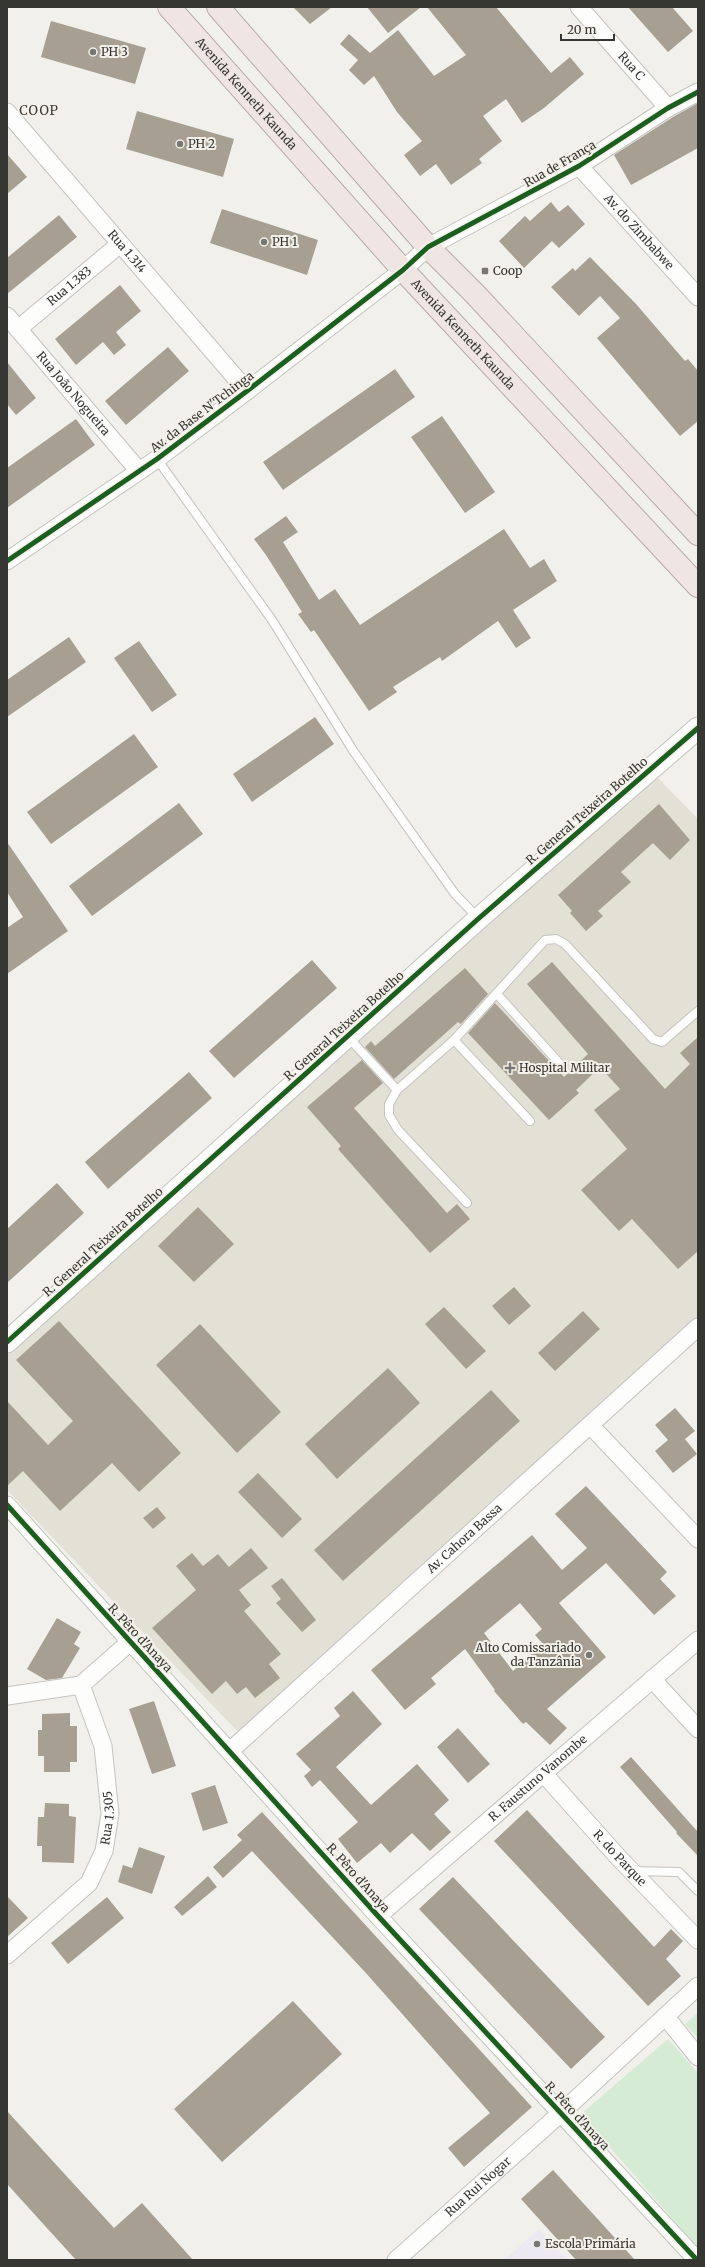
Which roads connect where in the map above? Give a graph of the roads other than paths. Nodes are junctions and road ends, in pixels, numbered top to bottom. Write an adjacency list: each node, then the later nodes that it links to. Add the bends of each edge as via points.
1 (169, 7): 10 (main road, Avenida Kenneth Kaunda)
2 (218, 7): 9 (main road)
3 (579, 7): 5 (street, Rua C)
4 (698, 92): 5 (street, Rua de França)
5 (668, 108): 7 (street, Rua de França)
6 (8, 115): 8 (street, Rua 1.314)
7 (579, 166): 9 (street, Rua de França); 11 (street, Av. do Zimbabwe)
8 (120, 244): 13 (street, Rua 1.383); 14 (street, Rua 1.314)
9 (428, 247): 10 (street, Rua de França); 17 (main road, via 475,294)
10 (403, 270): 14 (street, Av. da Base N'Tchinga); 19 (main road, Avenida Kenneth Kaunda)
11 (698, 297)
12 (7, 316): 13 (street, Rua João Nogueira)
13 (18, 329): 16 (street, Rua João Nogueira)
14 (247, 391): 15 (street, Av. da Base N'Tchinga)
15 (157, 459): 16 (street, Av. da Base N'Tchinga); 21 (lane, via 272,620 354,752 455,894)
16 (139, 471): 18 (street, Av. da Base N'Tchinga)
17 (698, 534)
18 (7, 561)
19 (698, 586)
20 (698, 728): 21 (street, R. General Teixeira Botelho)
21 (478, 919): 24 (street, R. General Teixeira Botelho)
22 (497, 994): 23 (lane, via 545,940 556,939 565,944 653,1039 662,1042); 25 (lane); 26 (lane)
23 (698, 1011)
24 (348, 1036): 27 (lane); 31 (street, R. General Teixeira Botelho)
25 (454, 1040): 27 (lane); 28 (lane)
26 (561, 1065)
27 (396, 1090): 29 (lane, via 389,1104 390,1115 398,1130)
28 (530, 1122)
29 (467, 1203)
30 (698, 1327): 32 (street, Av. Cahora Bassa)
31 (7, 1342)
32 (590, 1425): 34 (street); 41 (street, Av. Cahora Bassa)
33 (9, 1513): 36 (street, R. Pêro d'Anaya)
34 (698, 1539)
35 (698, 1640): 37 (street, R. Faustuno Vanombe)
36 (130, 1642): 38 (street); 41 (street, R. Pêro d'Anaya)
37 (652, 1678): 40 (street); 42 (street, R. Faustuno Vanombe)
38 (81, 1685): 39 (street); 47 (street, Rua 1.305, via 103,1746 110,1814 104,1851 89,1883)
39 (7, 1696)
40 (698, 1729)
41 (231, 1750): 45 (street, R. Pêro d'Anaya)
42 (544, 1774): 43 (street, R. do Parque); 45 (street, R. Faustuno Vanombe)
43 (631, 1870): 44 (lane, via 679,1872); 46 (street, R. do Parque)
44 (698, 1891)
45 (378, 1916): 51 (street, R. Pêro d'Anaya)
46 (698, 1940)
47 (7, 1955)
48 (698, 1986): 49 (street)
49 (666, 2017): 50 (street); 51 (street)
50 (698, 2056)
51 (561, 2113): 52 (street, Rua Rui Nogar); 53 (street, R. Pêro d'Anaya)
52 (396, 2260)
53 (697, 2260)

